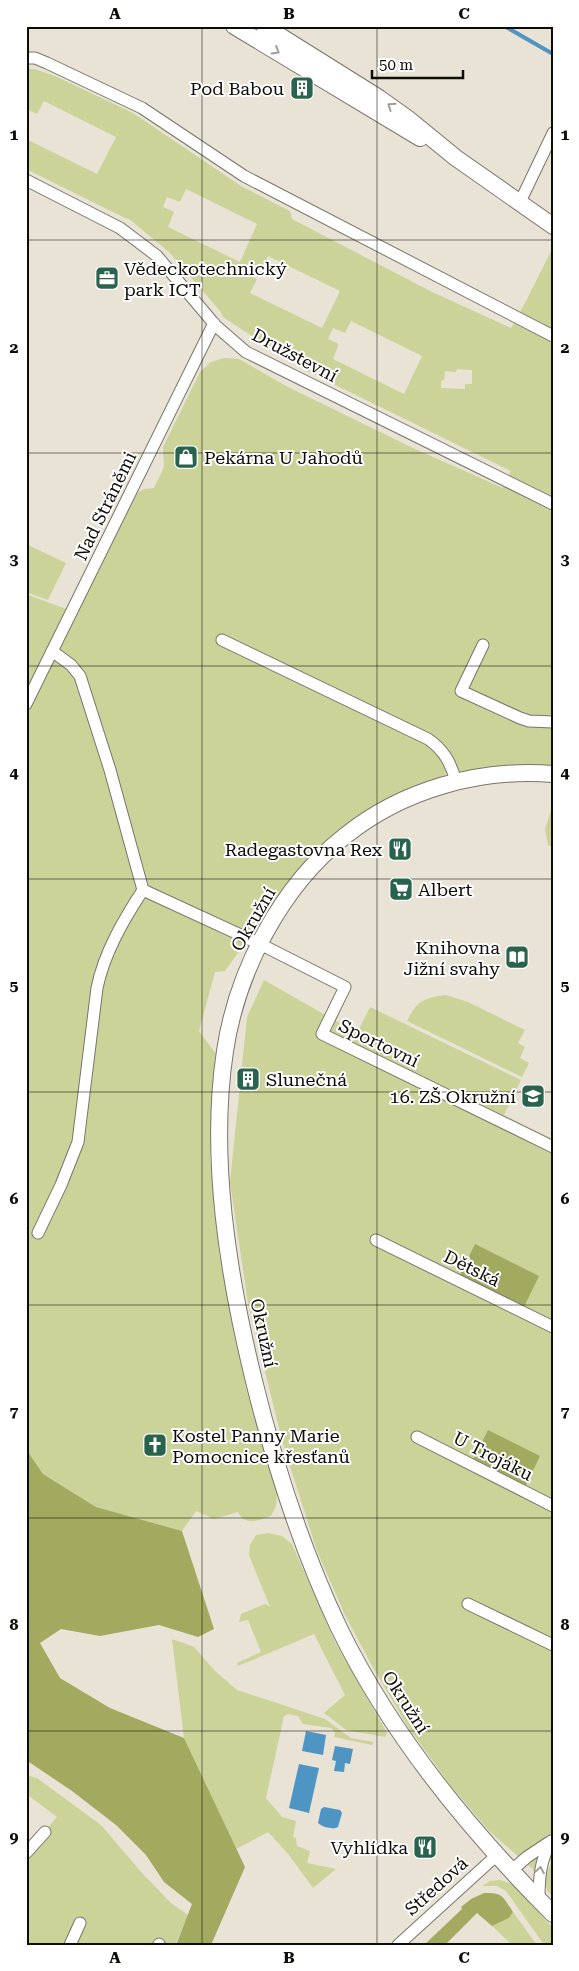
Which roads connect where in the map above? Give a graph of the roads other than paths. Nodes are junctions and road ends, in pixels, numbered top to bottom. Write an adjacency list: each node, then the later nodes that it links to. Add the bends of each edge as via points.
1 (234, 26): 5 (street, one-way to 5)
2 (264, 26): 5 (street, one-way to 2, via 379,98)
3 (26, 58): 10 (street, via 47,63 142,108 244,176)
4 (553, 133): 7 (street)
5 (456, 158): 7 (street)
6 (26, 180): 9 (street, Družstevní, via 120,228 157,256)
7 (520, 202): 8 (street)
8 (553, 226)
9 (214, 323): 11 (street, Družstevní, via 246,352); 14 (street, Nad Stráněmi)
10 (553, 336)
11 (553, 504)
12 (222, 640): 18 (street, via 428,739 442,750)
13 (483, 645): 16 (street, via 461,691 520,718)
14 (52, 651): 15 (street, Nad Stráněmi); 19 (street, via 80,676)
15 (26, 704)
16 (553, 722)
17 (553, 774): 18 (street, Okružní, via 506,774)
18 (456, 782): 20 (street, Okružní, via 389,807 340,839 298,883)
19 (143, 890): 20 (street); 22 (street, via 128,912 103,966 78,1142)
20 (260, 944): 21 (street, Sportovní, via 345,987 322,1034); 32 (street, Okružní, via 249,965 232,1016 219,1118 231,1276 266,1432 319,1582 363,1673 435,1781)
21 (553, 1147)
22 (38, 1233)
23 (376, 1240): 24 (street, Dětská)
24 (553, 1327)
25 (417, 1437): 26 (street, U Trojáku)
26 (553, 1506)
27 (468, 1604): 28 (street)
28 (553, 1645)
29 (45, 1832): 31 (street)
30 (552, 1841): 33 (street); 34 (street, one-way to 30, via 540,1868)
31 (26, 1853)
32 (497, 1855): 33 (street, Okružní); 38 (street, Středová)
33 (511, 1871): 34 (street, Okružní)
34 (539, 1900): 35 (street, Okružní)
35 (553, 1914)
36 (80, 1923): 37 (street)
37 (70, 1945)
38 (398, 1945)

